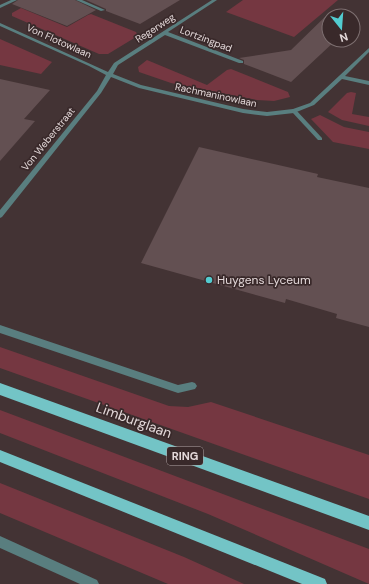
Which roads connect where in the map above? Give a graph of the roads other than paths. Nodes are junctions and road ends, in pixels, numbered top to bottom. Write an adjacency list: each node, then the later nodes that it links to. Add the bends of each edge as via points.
1 (16, 0): 4 (street)
2 (78, 0): 5 (street)
3 (215, 0): 7 (street, Regerweg)
4 (0, 7)
5 (103, 10)
6 (0, 24): 10 (street, Von Flotowlaan)
7 (165, 33): 9 (street, Lortzingpad); 10 (street, Regerweg, via 116,64)
8 (369, 49): 11 (street, Rachmaninowlaan)
9 (241, 62)
10 (110, 75): 13 (street, Rachmaninowlaan, via 139,86 242,111 267,114); 15 (street, Von Weberstraat)
11 (341, 78): 12 (street); 13 (street, Rachmaninowlaan, via 312,104)
12 (369, 83)
13 (294, 111): 14 (street)
14 (320, 139)
15 (0, 215)
16 (0, 329): 17 (street, via 178,389)
17 (192, 386)
18 (0, 389): 20 (main road, Limburglaan / RING)
19 (0, 456): 23 (main road)
20 (369, 523)
21 (0, 542): 22 (street)
22 (93, 584)
23 (320, 584)

